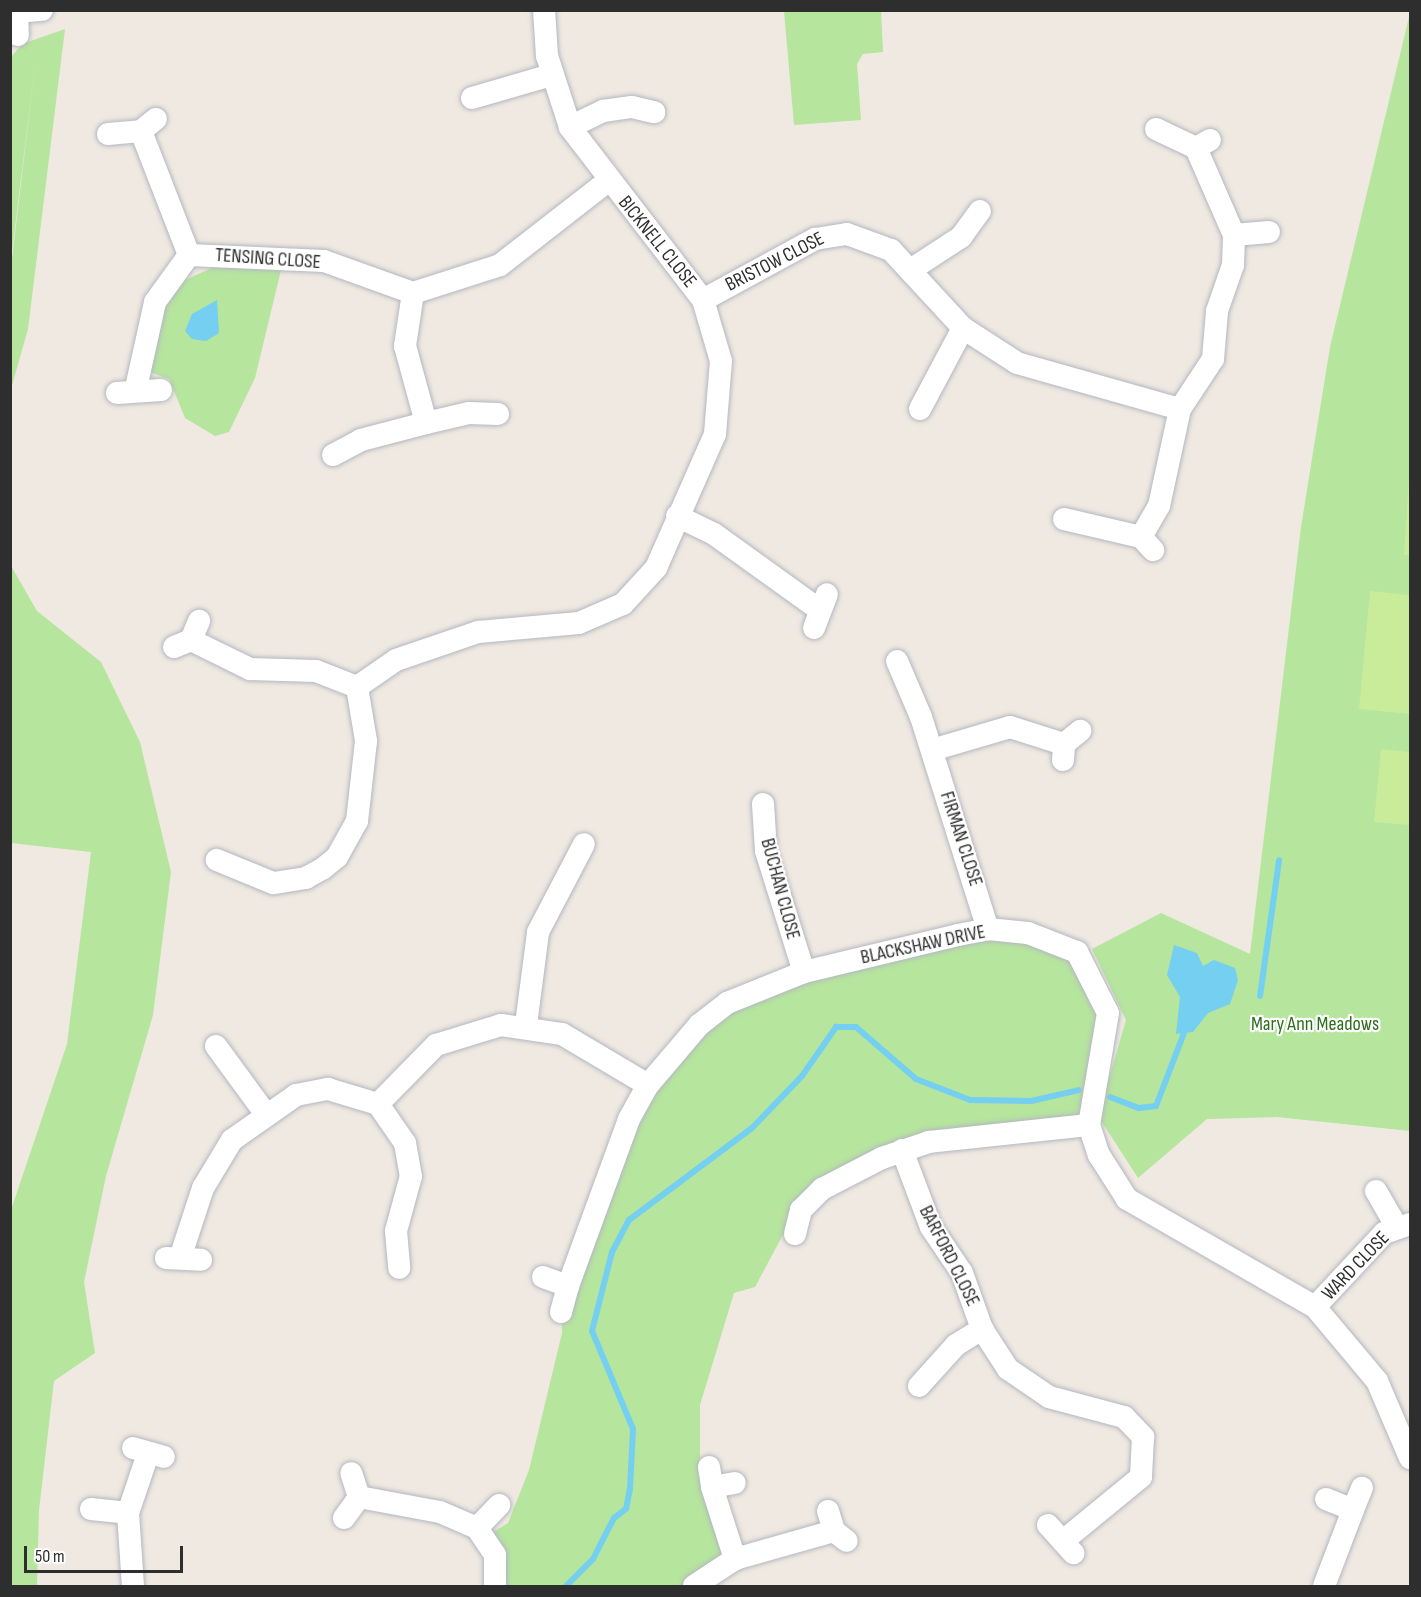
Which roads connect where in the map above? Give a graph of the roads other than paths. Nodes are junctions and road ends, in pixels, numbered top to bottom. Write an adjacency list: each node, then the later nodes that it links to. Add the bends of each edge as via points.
1 (42, 10): 3 (street)
2 (544, 10): 5 (street, BICKNELL CLOSE)
3 (17, 11): 4 (street)
4 (18, 35)
5 (551, 75): 6 (street); 8 (street, BICKNELL CLOSE)
6 (472, 98)
7 (654, 112): 8 (street, via 632,107 603,111)
8 (570, 127): 11 (street, BICKNELL CLOSE)
9 (1156, 129): 14 (street, via 1203,144)
10 (108, 134): 15 (street, TENSING CLOSE, via 149,125)
11 (608, 181): 17 (street, via 500,265); 18 (street, BICKNELL CLOSE, via 667,248)
12 (980, 212): 16 (street, via 961,237)
13 (1269, 232): 14 (street)
14 (1234, 235): 21 (street, via 1233,265 1217,311 1213,359)
15 (189, 255): 17 (street, TENSING CLOSE, via 324,261); 20 (street, TENSING CLOSE, via 155,302 127,391)
16 (912, 269): 18 (street, BRISTOW CLOSE, via 878,243 832,234); 19 (street, BRISTOW CLOSE)
17 (413, 293): 24 (street, via 405,346)
18 (703, 300): 26 (street, BICKNELL CLOSE, via 718,345 722,395 715,434)
19 (963, 328): 21 (street, BRISTOW CLOSE, via 1033,369); 22 (street)
20 (161, 390)
21 (1180, 409): 27 (street, via 1147,544)
22 (919, 412)
23 (498, 414): 24 (street, via 469,413)
24 (426, 423): 25 (street, via 361,440)
25 (333, 455)
26 (677, 516): 28 (street, via 714,534); 31 (street, BICKNELL CLOSE, via 648,580 609,613 579,623 478,632 396,660)
27 (1064, 519)
28 (820, 610)
29 (188, 636): 31 (street, via 250,669 316,670)
30 (897, 661): 33 (street, FIRMAN CLOSE, via 906,672)
31 (357, 687): 36 (street, via 366,741 366,780 357,821 337,857 289,883 255,879)
32 (1069, 745): 33 (street, via 1010,727)
33 (932, 750): 37 (street, FIRMAN CLOSE)
34 (763, 802): 38 (street, BUCHAN CLOSE, via 766,851)
35 (584, 841): 39 (street, via 538,932)
36 (215, 858)
37 (988, 929): 38 (street, BLACKSHAW DRIVE); 44 (street, BLACKSHAW DRIVE, via 1053,940 1077,952 1091,971 1108,1013 1108,1033)
38 (804, 972): 41 (street, BLACKSHAW DRIVE, via 727,1003 699,1025)
39 (526, 1025): 41 (street, via 582,1044); 42 (street, via 478,1028 436,1045)
40 (216, 1046): 43 (street)
41 (648, 1085): 52 (street, BLACKSHAW DRIVE, via 629,1119)
42 (378, 1104): 43 (street, via 343,1091 311,1090); 50 (street, via 410,1159 409,1186 396,1232)
43 (265, 1113): 49 (street, via 232,1140 203,1188)
44 (1089, 1125): 45 (street); 53 (street, via 1099,1155 1127,1199)
45 (903, 1150): 48 (street, via 851,1170 822,1189 801,1210); 55 (street, BARFORD CLOSE, via 931,1227 969,1285)
46 (1376, 1191): 47 (street, WARD CLOSE)
47 (1403, 1224): 53 (street, WARD CLOSE)
48 (796, 1239)
49 (183, 1258)
50 (400, 1271)
51 (543, 1277): 52 (street)
52 (568, 1286): 54 (street, BLACKSHAW DRIVE)
53 (1315, 1307): 57 (street, via 1377,1381)
54 (561, 1312)
55 (982, 1329): 56 (street, BARFORD CLOSE, via 956,1345); 72 (street, BARFORD CLOSE, via 1022,1383 1049,1397 1124,1417 1143,1437 1141,1477)
56 (917, 1387)
57 (1405, 1430): 59 (street)
58 (148, 1454): 68 (street)
59 (1410, 1458)
60 (351, 1473): 63 (street)
61 (735, 1483): 73 (street, via 710,1477)
62 (1362, 1488): 67 (street)
63 (359, 1497): 69 (street); 70 (street, via 440,1512)
64 (1326, 1499): 67 (street)
65 (499, 1505): 70 (street)
66 (91, 1509): 68 (street)
67 (1353, 1510): 77 (street)
68 (128, 1513): 74 (street)
69 (344, 1518)
70 (477, 1528): 75 (street, via 495,1555)
71 (836, 1528): 73 (street)
72 (1061, 1540)
73 (735, 1559): 76 (street)
74 (133, 1587)
75 (495, 1587)
76 (694, 1587)
77 (1324, 1587)

